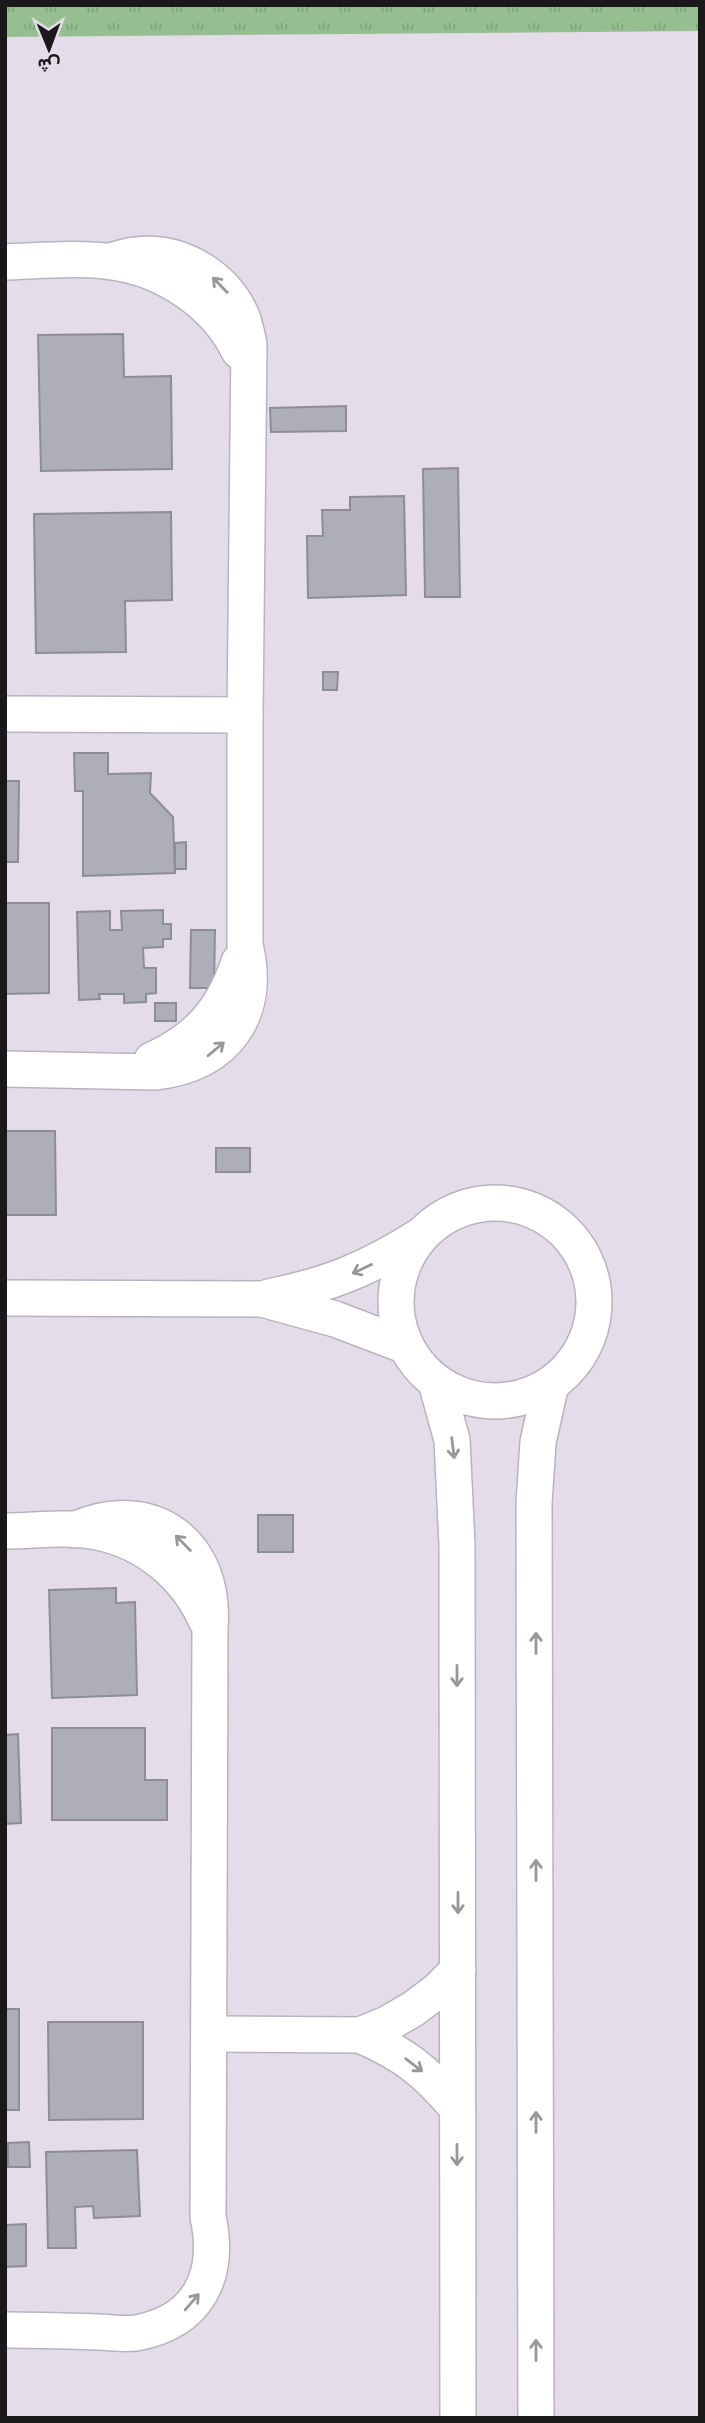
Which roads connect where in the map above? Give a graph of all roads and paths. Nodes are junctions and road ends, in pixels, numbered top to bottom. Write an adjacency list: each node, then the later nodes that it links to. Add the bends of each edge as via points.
1 (5, 262): 3 (street, via 110,261 161,276 205,305 237,346 248,370)
2 (5, 714): 3 (street)
3 (245, 715): 4 (street, via 245,945 222,1003 191,1038 129,1070)
4 (5, 1069)
5 (422, 1235): 7 (street, one-way to 7, via 362,1270); 8 (street, via 405,1260 397,1288 397,1318); 10 (street, via 445,1216 464,1208 504,1203 534,1210 560,1226 580,1249 592,1277 595,1307 589,1337 574,1363)
6 (5, 1298): 7 (street)
7 (262, 1299): 8 (street)
8 (407, 1346): 9 (street)
9 (436, 1382): 10 (street, via 463,1396 494,1401 524,1397); 12 (street, one-way to 12, via 455,1468)
10 (551, 1384): 18 (street, one-way to 10, via 534,1503 540,1430)
11 (5, 1531): 13 (street, via 74,1530 118,1538 174,1572 210,1628)
12 (458, 1970): 14 (street, via 414,2010); 15 (street)
13 (210, 2034): 14 (street); 16 (street, via 208,2217 181,2279 130,2323 109,2332)
14 (360, 2035): 15 (street, one-way to 15, via 414,2064)
15 (457, 2108): 17 (street, one-way to 17)
16 (5, 2330)
17 (458, 2418)
18 (536, 2418)

